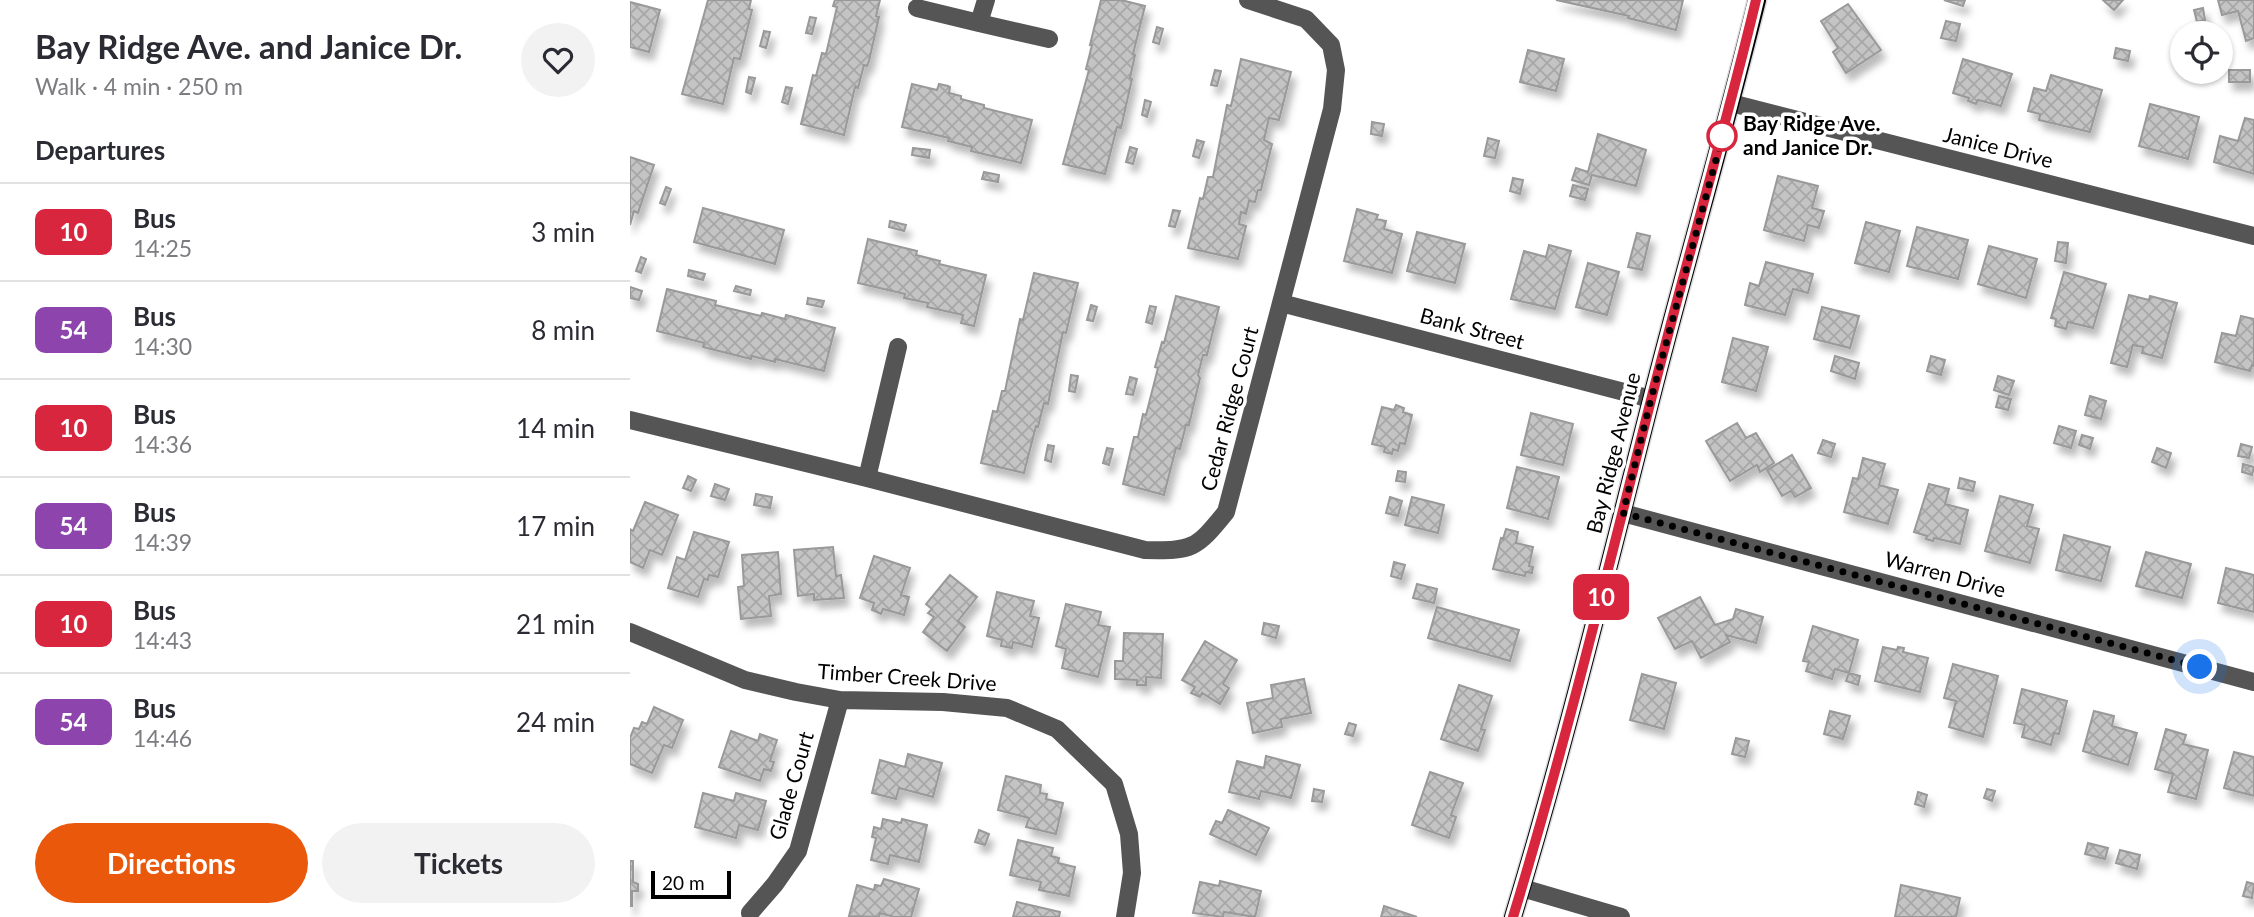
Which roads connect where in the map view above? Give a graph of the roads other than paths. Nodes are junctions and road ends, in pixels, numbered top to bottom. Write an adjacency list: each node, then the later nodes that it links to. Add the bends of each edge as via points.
1 (986, 0): 5 (street)
2 (1248, 0): 9 (street, Cedar Ridge Court, via 1306,19 1331,45 1336,70 1332,109)
3 (1756, 0): 7 (main road, Bay Ridge Avenue)
4 (917, 8): 5 (street)
5 (979, 23): 6 (street)
6 (1049, 39)
7 (1731, 103): 8 (street, Janice Drive); 11 (main road, Bay Ridge Avenue)
8 (2254, 236)
9 (1281, 303): 11 (street, Bank Street); 13 (street, Cedar Ridge Court, via 1226,512 1205,537 1183,551 1145,550)
10 (898, 346): 13 (street)
11 (1651, 399): 14 (main road, Bay Ridge Avenue)
12 (630, 420): 13 (street, Cedar Ridge Court)
13 (867, 478)
14 (1623, 513): 16 (street, Warren Drive); 18 (main road, Bay Ridge Avenue)
15 (630, 632): 17 (street, Timber Creek Drive, via 745,680)
16 (2254, 681)
17 (840, 700): 19 (street, Glade Court, via 798,851); 20 (street, Timber Creek Drive, via 1007,708 1057,729 1114,784 1129,834 1132,873)
18 (1522, 888): 21 (main road, Bay Ridge Avenue); 22 (street)
19 (750, 913)
20 (1125, 917)
21 (1513, 917)
22 (1621, 917)

